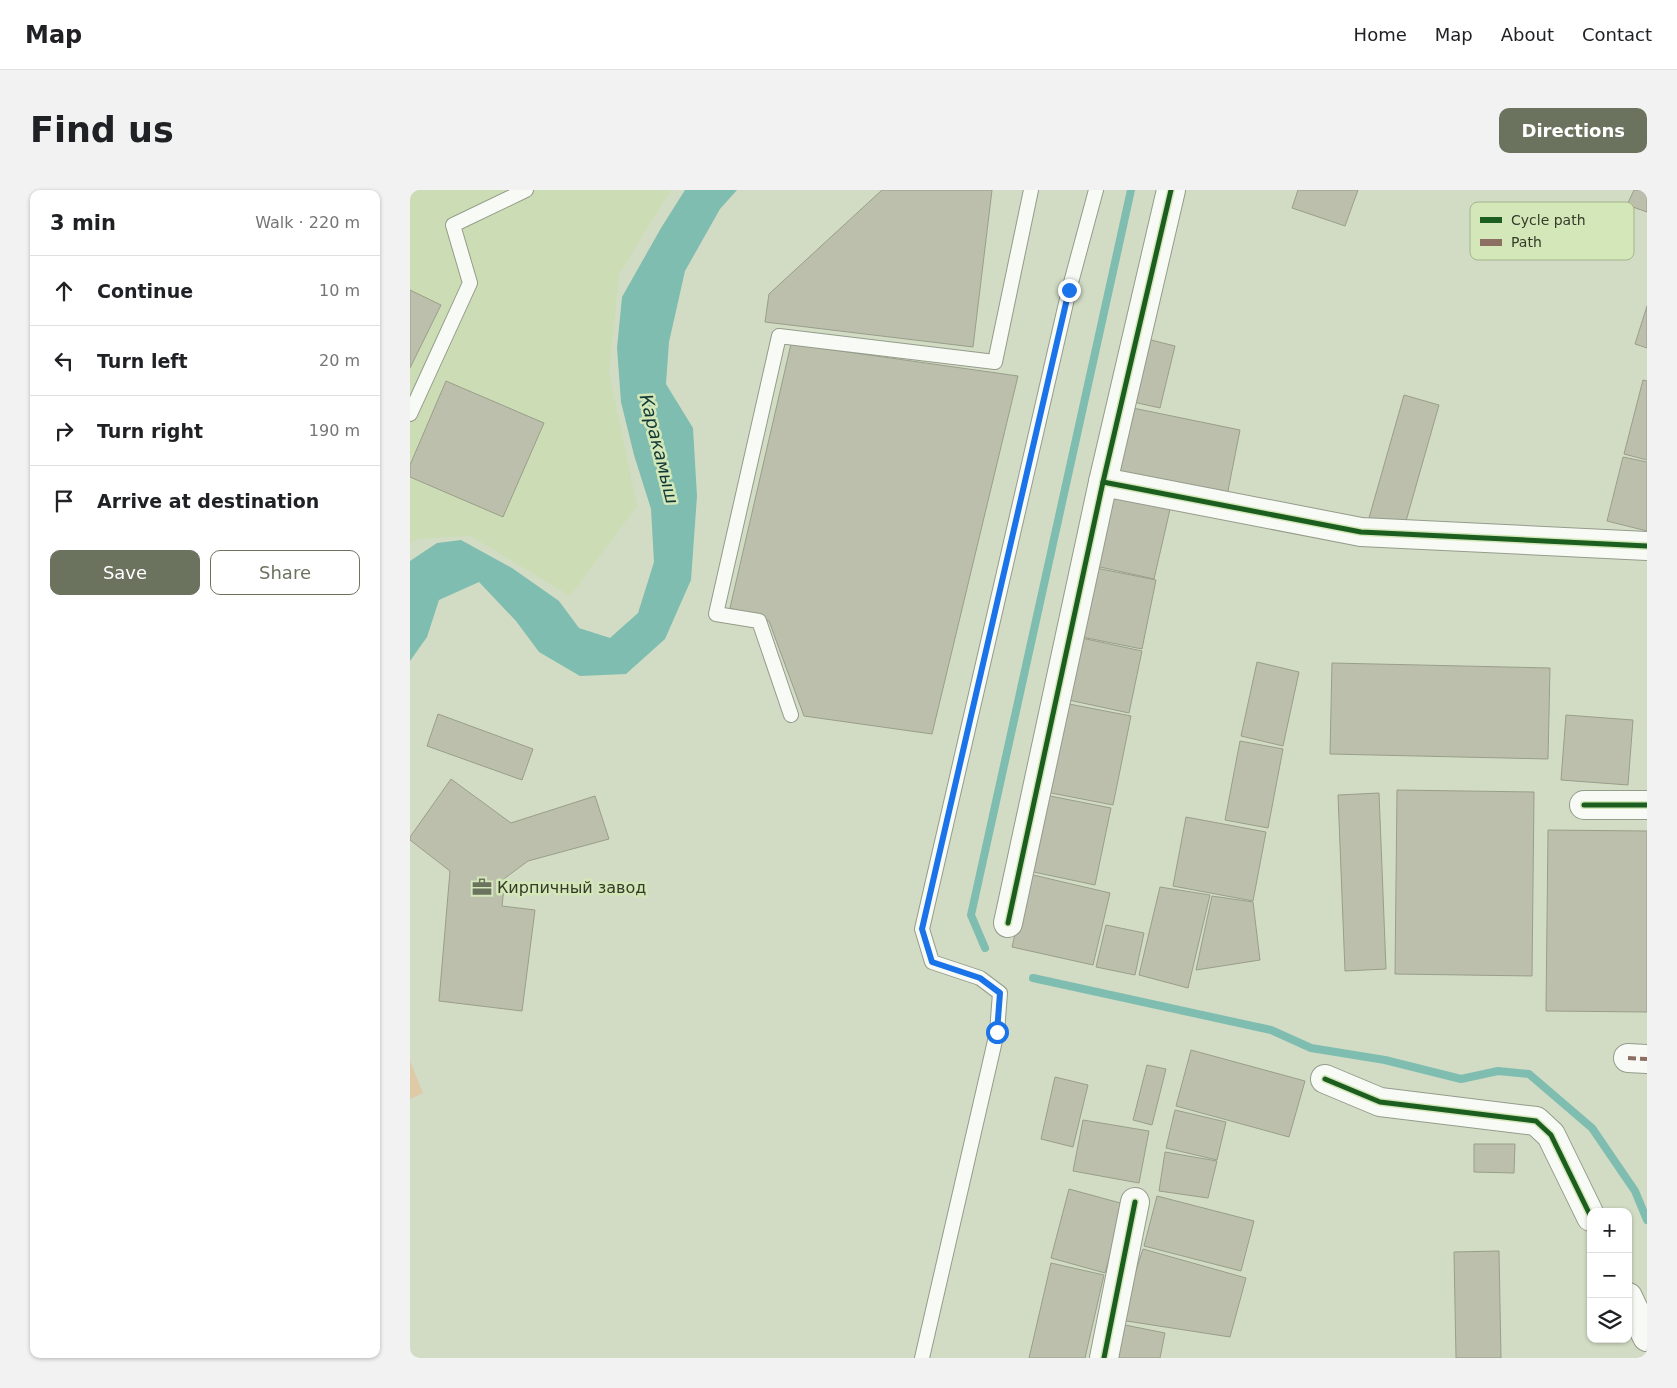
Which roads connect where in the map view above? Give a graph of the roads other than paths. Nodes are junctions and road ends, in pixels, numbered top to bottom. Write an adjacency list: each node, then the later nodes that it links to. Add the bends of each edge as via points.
1 (526, 190): 5 (lane, via 453,225 470,283)
2 (1031, 190): 8 (lane, via 994,362 779,336 716,614 759,621)
3 (1096, 190): 17 (lane, via 1069,290 922,929 932,962 980,978 1000,993 997,1032)
4 (1171, 190): 6 (street)
5 (410, 414)
6 (1103, 482): 7 (street, via 1360,532); 11 (street)
7 (1647, 546)
8 (791, 715)
9 (1584, 805): 10 (street)
10 (1647, 805)
11 (1008, 923)
12 (1326, 1079): 14 (street, via 1380,1102 1536,1121 1551,1135)
13 (1135, 1202): 18 (street)
14 (1587, 1209)
15 (1628, 1298): 16 (street)
16 (1647, 1337)
17 (922, 1358)
18 (1104, 1358)

